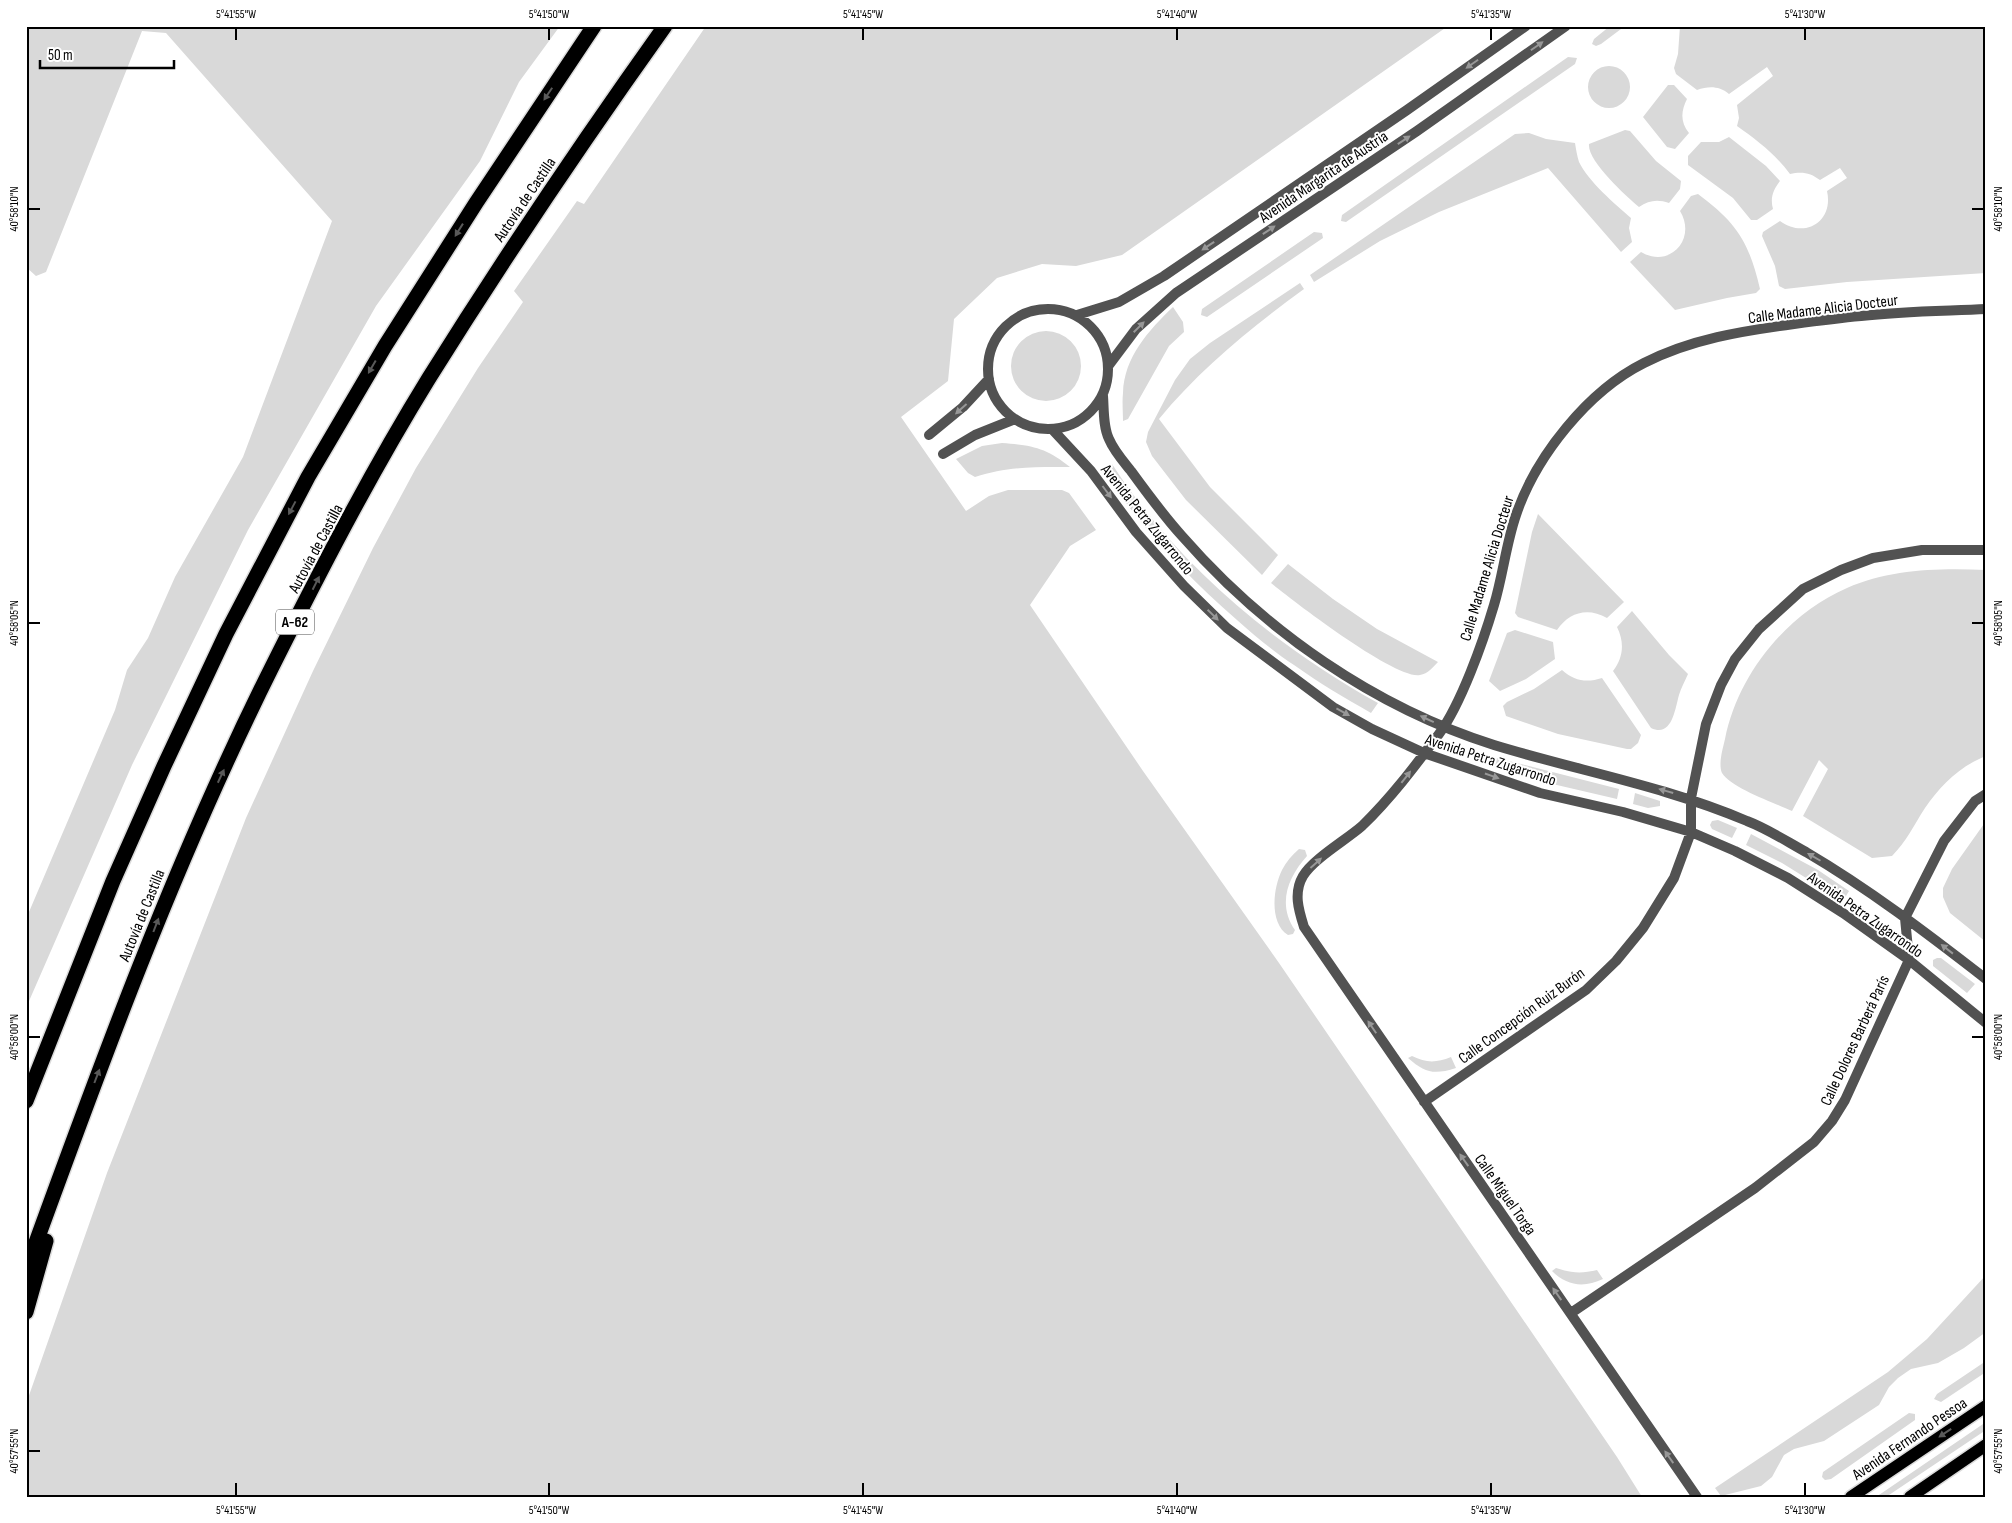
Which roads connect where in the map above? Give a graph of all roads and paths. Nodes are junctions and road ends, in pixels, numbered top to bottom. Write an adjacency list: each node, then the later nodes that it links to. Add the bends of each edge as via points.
1 (594, 26): 25 (highway, one-way to 25, via 385,346 308,477 226,634 164,766 113,881)
2 (665, 26): 27 (highway, Autovía de Castilla / A-62, one-way to 2, via 168,893 211,797 270,670 355,508 428,381 520,236)
3 (1526, 26): 6 (street, Avenida Margarita de Austria, one-way to 6, via 1164,276 1119,302)
4 (1566, 26): 7 (street, Avenida Margarita de Austria, one-way to 4, via 1136,329 1176,293)
5 (1986, 309): 15 (street, Calle Madame Alicia Docteur, via 1862,315 1719,336 1665,353 1616,380 1577,414 1546,451 1520,502 1494,605 1466,682)
6 (1077, 315): 7 (street, via 1094,328 1104,345); 8 (street, via 1056,308 1033,310 1013,320 998,336 989,357)
7 (1109, 365): 9 (street)
8 (989, 379): 10 (street, via 1003,408); 12 (street, one-way to 12, via 963,407)
9 (1103, 396): 11 (street, via 1082,419); 15 (street, Avenida Petra Zugarrondo, one-way to 9, via 1387,701 1350,679 1247,602 1161,513 1113,445 1108,437)
10 (1015, 419): 11 (street, via 1033,427); 13 (street, via 975,435)
11 (1052, 429): 16 (street, Avenida Petra Zugarrondo, one-way to 16, via 1091,471 1136,532 1172,573 1227,628 1333,707)
12 (929, 435)
13 (943, 454)
14 (1986, 550): 18 (street, Calle Concepción Ruiz Burón, via 1922,550 1873,558 1803,589 1758,628 1721,685 1706,724)
15 (1444, 727): 16 (street, Calle Madame Alicia Docteur); 18 (street, Avenida Petra Zugarrondo, one-way to 15, via 1558,764)
16 (1424, 754): 19 (street, Avenida Petra Zugarrondo, one-way to 19, via 1540,792); 20 (street, Calle Madame Alicia Docteur, one-way to 16, via 1303,876 1392,795)
17 (1986, 794): 21 (street, via 1975,802 1944,840)
18 (1691, 798): 19 (street, Calle Concepción Ruiz Burón); 21 (street, Avenida Petra Zugarrondo, one-way to 18, via 1840,872 1773,833)
19 (1691, 832): 22 (street, Avenida Petra Zugarrondo, via 1788,878); 26 (street, Calle Concepción Ruiz Burón, via 1674,878 1643,928 1616,961 1586,990)
20 (1297, 906): 26 (street, Calle Miguel Torga, one-way to 20, via 1304,927)
21 (1906, 918): 22 (street, Calle Dolores Barberá París); 23 (street, Avenida Petra Zugarrondo, one-way to 21)
22 (1909, 960): 24 (street, Avenida Petra Zugarrondo); 30 (street, Calle Dolores Barberá París, via 1845,1100 1814,1142 1755,1188)
23 (1986, 979)
24 (1986, 1023)
25 (28, 1096)
26 (1424, 1102): 30 (street, Calle Miguel Torga, one-way to 26)
27 (84, 1110): 28 (highway, Autovía de Castilla / A-62); 29 (highway)
28 (26, 1270)
29 (26, 1312)
30 (1571, 1313): 33 (street, Calle Miguel Torga, one-way to 30)
31 (1986, 1406): 34 (main road, Avenida Fernando Pessoa, one-way to 34)
32 (1986, 1445): 35 (main road)
33 (1697, 1497)
34 (1851, 1497)
35 (1910, 1497)

